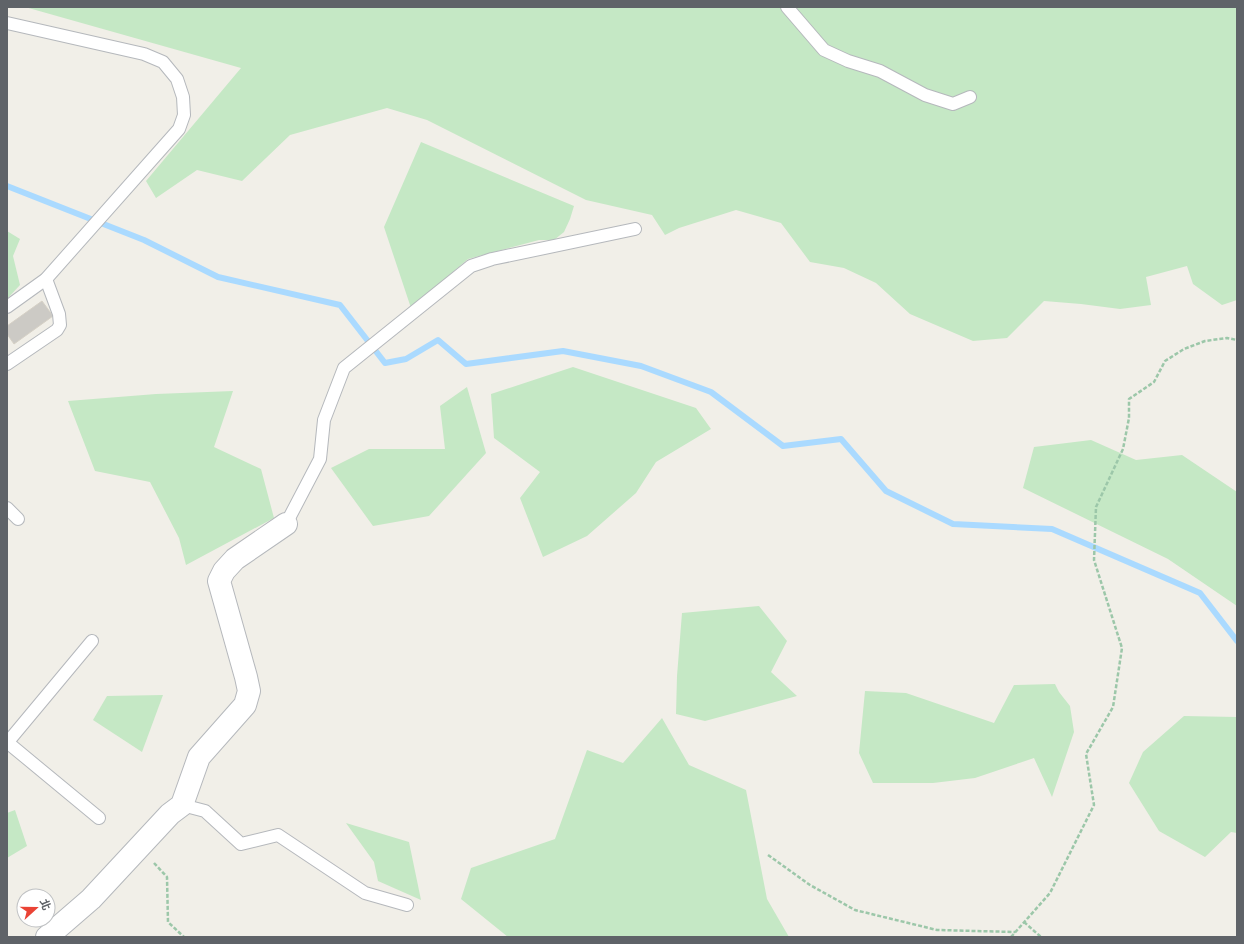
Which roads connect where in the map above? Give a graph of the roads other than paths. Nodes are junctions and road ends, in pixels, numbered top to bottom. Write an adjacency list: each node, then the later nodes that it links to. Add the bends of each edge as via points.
1 (787, 7): 3 (lane, via 824,50 880,71 925,95 953,104)
2 (7, 23): 5 (lane, via 144,54 163,62 177,79 183,97 184,115 179,129)
3 (970, 97)
4 (635, 229): 10 (lane, via 492,258 472,266 344,368 324,420 320,459)
5 (46, 279): 6 (lane); 7 (lane, via 59,314 60,325 57,330)
6 (7, 307)
7 (7, 364)
8 (7, 508): 9 (lane)
9 (18, 519)
10 (286, 524): 13 (street, via 235,559 224,571 220,581 249,691 245,705 199,756)
11 (92, 641): 12 (lane)
12 (7, 742): 14 (lane)
13 (182, 805): 15 (lane, via 205,811 241,844 278,835 365,892); 16 (street, via 170,814 91,899)
14 (99, 818)
15 (407, 904)
16 (47, 937)

